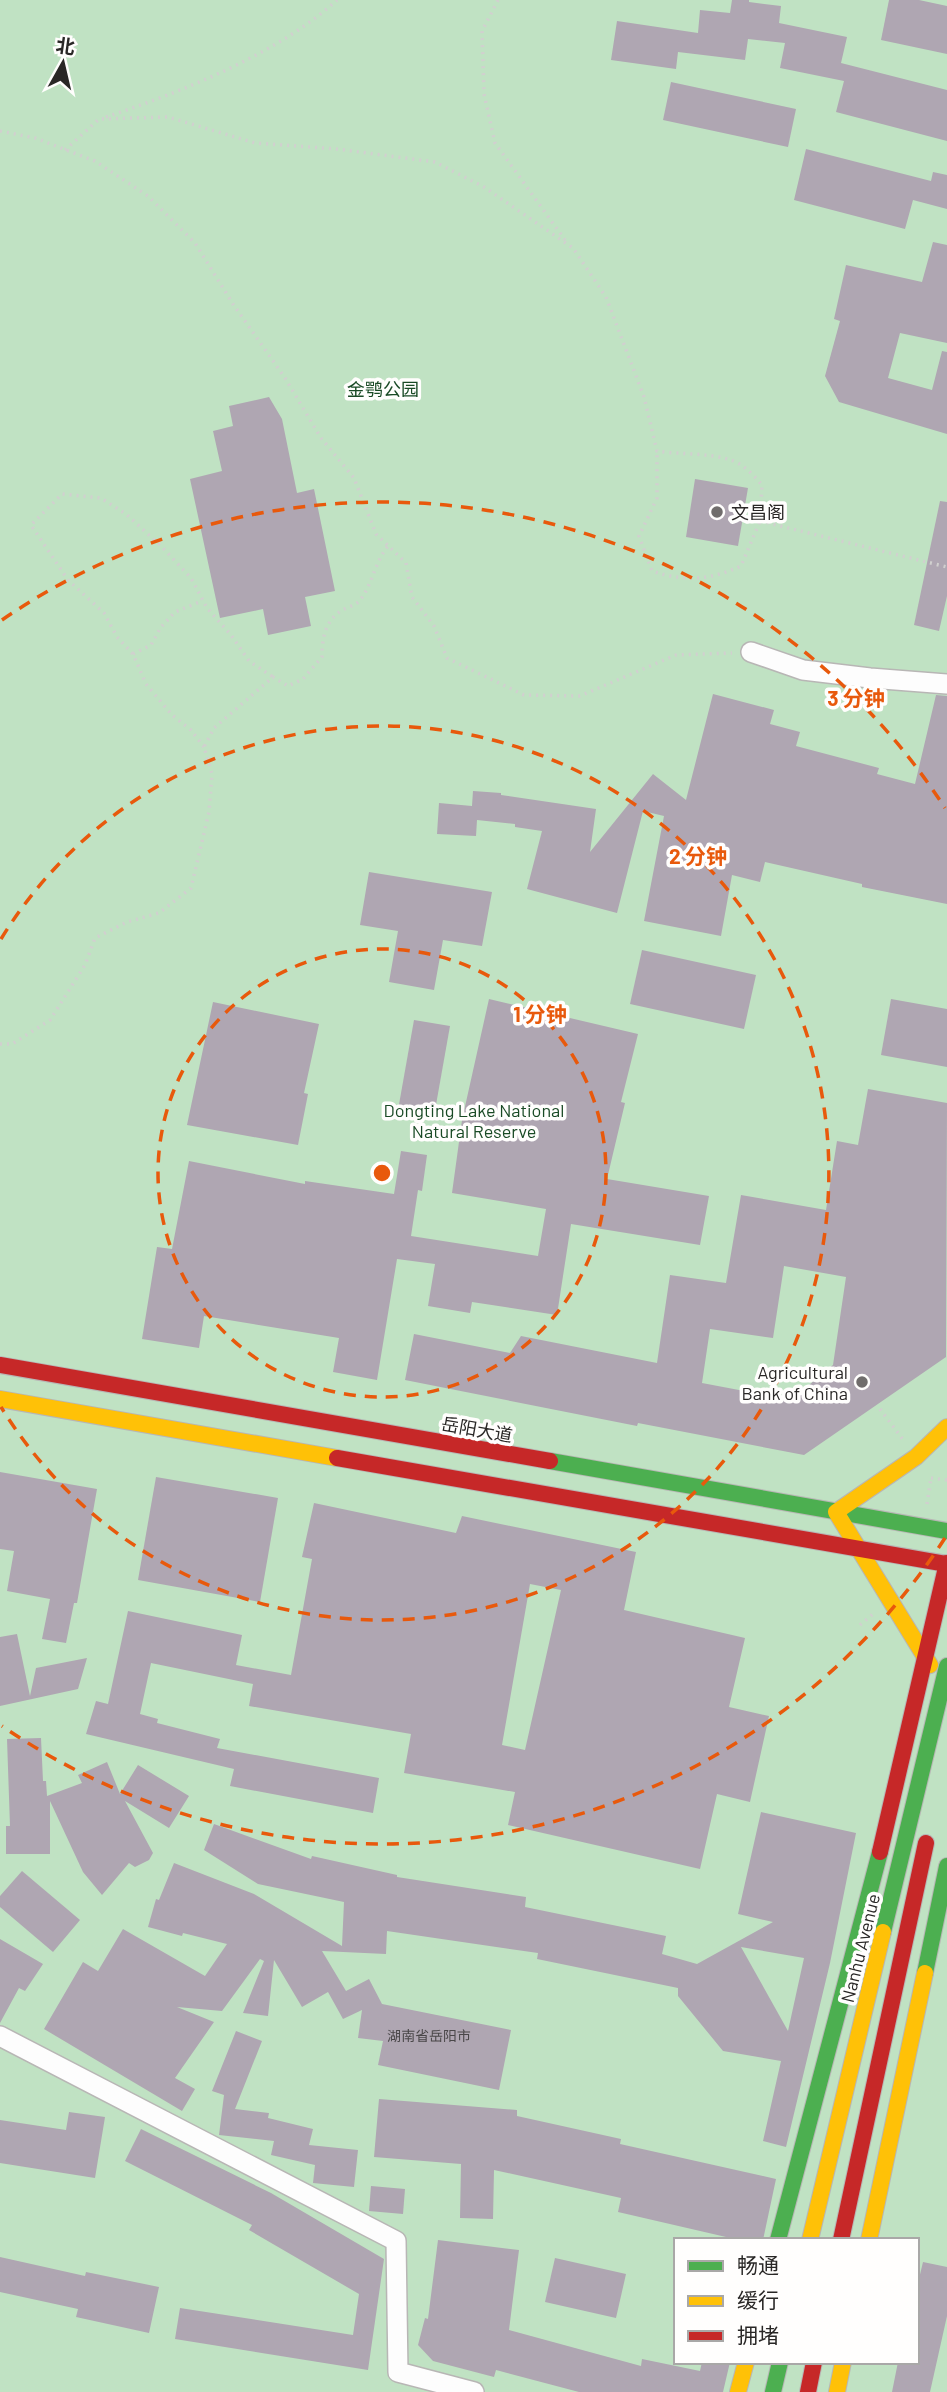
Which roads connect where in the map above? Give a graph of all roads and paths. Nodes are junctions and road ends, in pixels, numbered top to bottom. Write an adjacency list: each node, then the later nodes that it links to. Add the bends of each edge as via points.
1 (337, 0): 3 (path, via 317,18 232,66 176,94)
2 (498, 0): 6 (path, via 482,31 484,94 495,143)
3 (99, 120): 5 (path); 6 (path, via 168,117 255,143 435,162 484,187)
4 (0, 131): 5 (path)
5 (65, 150): 9 (path, via 95,161 148,196 195,243 321,438 354,478 376,534)
6 (568, 244): 7 (path, via 606,297 644,397)
7 (657, 451): 8 (path, via 740,464 762,485); 8 (path, via 657,498 639,536 652,571 672,578 717,577 741,566)
8 (760, 521): 10 (path)
9 (388, 545): 12 (path, via 406,563 412,597 434,626 447,658 524,695 580,696 676,655); 14 (path, via 360,601 337,614 322,637 322,657 303,679 288,687)
10 (947, 567)
11 (202, 601): 13 (path, via 175,612 151,645); 13 (path, via 191,578 126,514 101,498 62,494 32,525 68,580 104,613); 14 (path, via 249,661)
12 (751, 652): 15 (street, via 803,670)
13 (133, 654): 16 (path, via 146,684)
14 (273, 677): 16 (path, via 214,728)
15 (947, 684)
16 (204, 747): 17 (path, via 212,774 209,812 191,888 159,913 95,938 85,965 50,1020 12,1044)
17 (0, 1044)
18 (0, 1365): 21 (main road, 岳阳大道)
19 (0, 1399): 23 (main road)
20 (947, 1427): 21 (main road, via 916,1457)
21 (836, 1512): 22 (main road, 岳阳大道); 23 (main road)
22 (947, 1531)
23 (859, 1549): 24 (main road); 25 (main road)
24 (947, 1564): 25 (main road)
25 (925, 1658): 27 (main road); 32 (main road, via 890,1815)
26 (947, 1666): 27 (main road, Nanhu Avenue)
27 (943, 1687): 33 (main road, Nanhu Avenue)
28 (930, 1824): 34 (main road)
29 (947, 1866): 30 (main road)
30 (942, 1913): 35 (main road)
31 (0, 2036): 40 (street, via 396,2241 398,2372)
32 (779, 2238)
33 (810, 2238)
34 (841, 2238)
35 (869, 2238)
36 (745, 2364): 41 (main road)
37 (780, 2364): 42 (main road)
38 (814, 2364): 43 (main road)
39 (844, 2364): 44 (main road)
40 (474, 2392)
41 (738, 2392)
42 (773, 2392)
43 (808, 2392)
44 (837, 2392)

